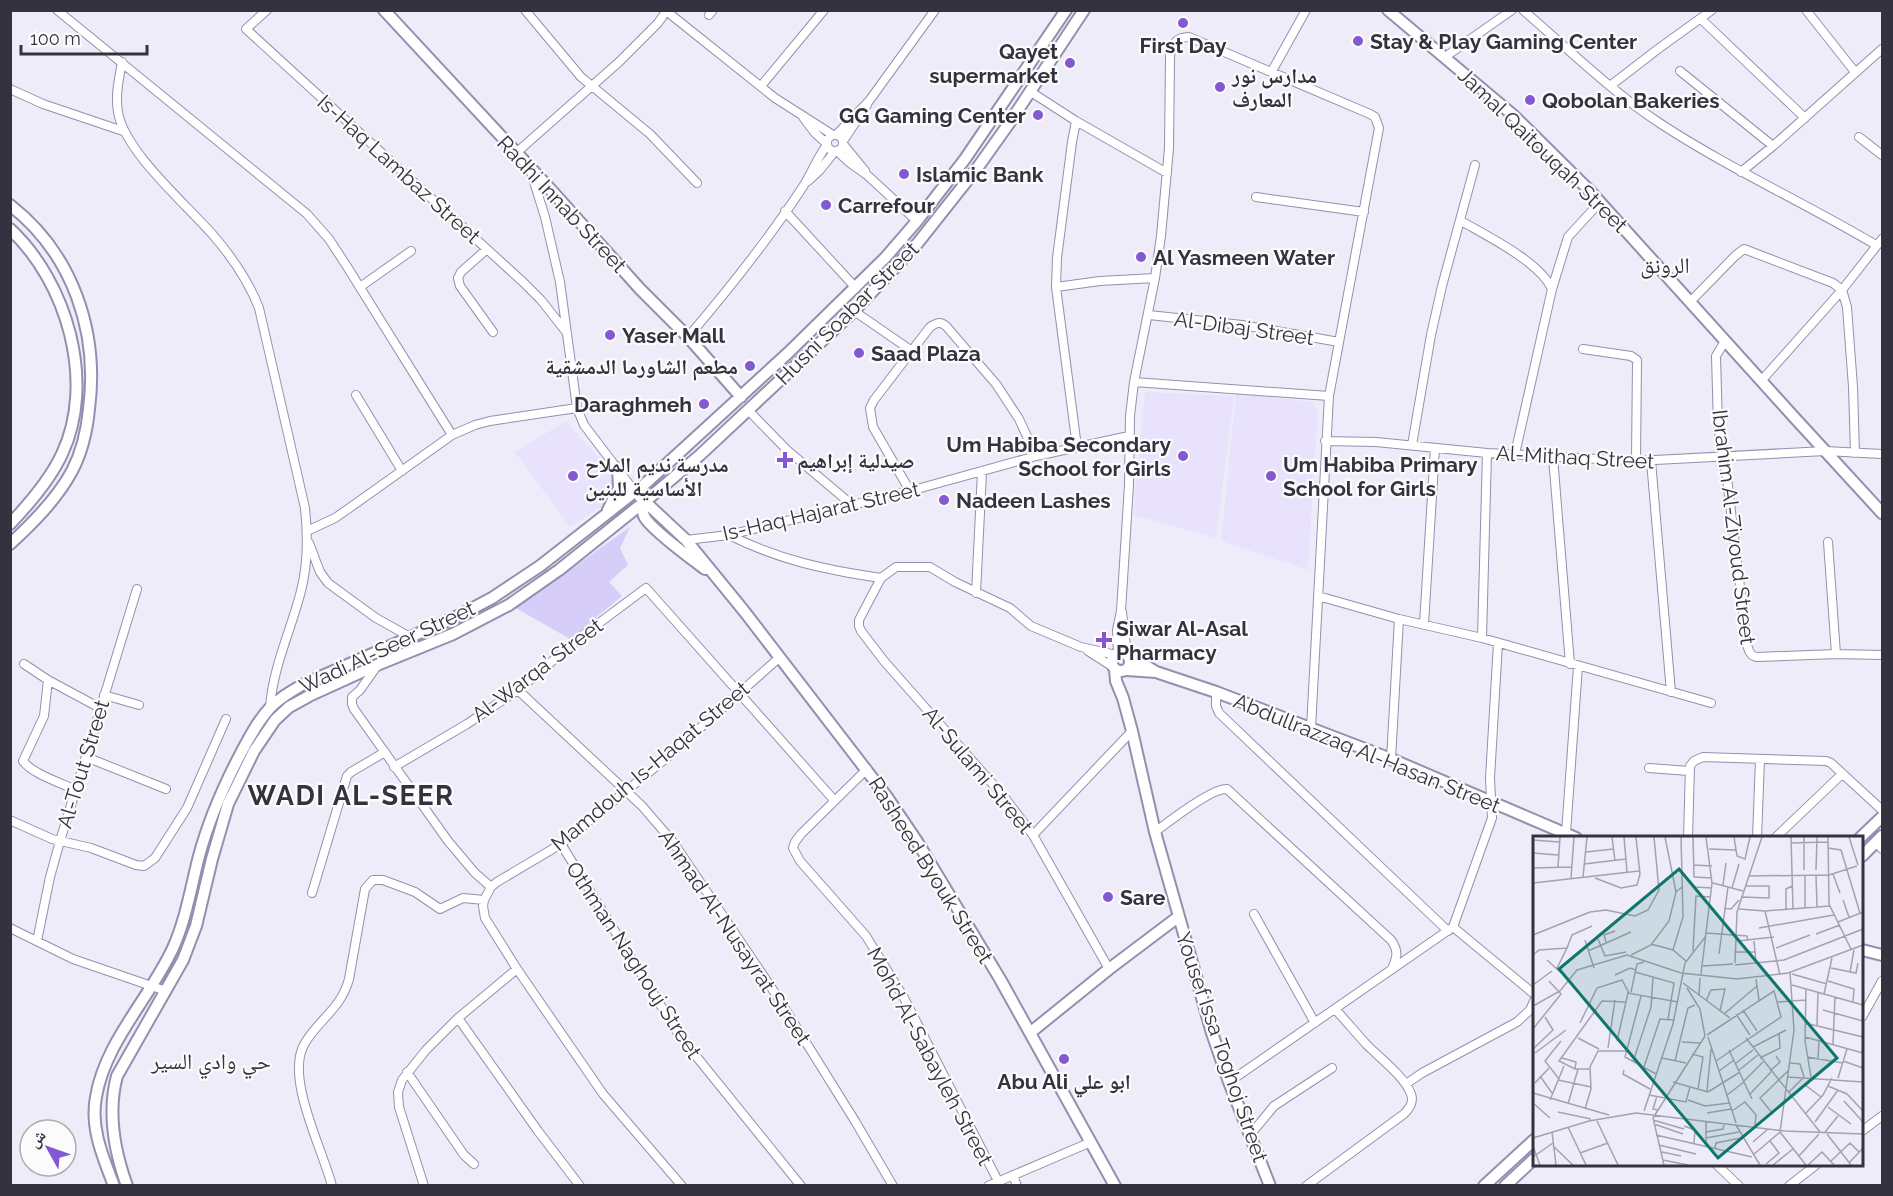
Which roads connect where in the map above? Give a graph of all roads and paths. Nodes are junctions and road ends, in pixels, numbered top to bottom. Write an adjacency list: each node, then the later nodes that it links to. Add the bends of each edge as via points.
1 (57, 10): 19 (street)
2 (267, 10): 56 (street, Is-Haq Lambaz Street, via 246,29)
3 (384, 10): 37 (main road, Radhi Innab Street)
4 (525, 10): 25 (street)
5 (824, 10): 23 (street)
6 (935, 10): 33 (street)
7 (1066, 10): 51 (main road, Husni Soabar Street, via 965,159)
8 (1084, 10): 27 (main road, Husni Soabar Street)
9 (1306, 10): 20 (street)
10 (1388, 10): 18 (main road, Jamal Qaitouqah Street)
11 (1512, 10): 18 (street)
12 (1712, 10): 16 (street)
13 (1806, 10): 22 (street)
14 (666, 11): 23 (street); 25 (street, via 650,32)
15 (1529, 12): 24 (street)
16 (1701, 19): 24 (street); 29 (street)
17 (1882, 49): 22 (street)
18 (1445, 57): 47 (main road, Jamal Qaitouqah Street, via 1513,115)
19 (122, 62): 31 (street, via 117,93); 59 (street, via 307,214 329,239)
20 (1272, 71): 42 (street, via 1189,37 1178,38 1170,56); 50 (street, via 1375,117 1379,128)
21 (1680, 71): 35 (street)
22 (1855, 72): 29 (street)
23 (761, 86): 28 (street)
24 (1610, 86): 41 (street, via 1661,124)
25 (592, 87): 37 (street); 44 (street, via 650,134)
26 (10, 89): 31 (street)
27 (1031, 92): 30 (street); 65 (main road, Husni Soabar Street, via 917,244)
28 (803, 117): 33 (street); 34 (street)
29 (1805, 118): 35 (street)
30 (1076, 121): 42 (street); 60 (street)
31 (123, 131): 109 (street, via 136,152 213,235 252,290 305,508)
32 (1859, 136): 38 (street)
33 (839, 139): 34 (street, via 829,139); 36 (street, via 841,149); 43 (street)
34 (827, 145): 36 (street); 45 (street)
35 (1773, 146): 41 (street)
36 (836, 151): 43 (street); 45 (street)
37 (516, 153): 40 (main road, Radhi Innab Street)
38 (1882, 155)
39 (1475, 165): 52 (street)
40 (530, 167): 69 (street, via 557,272); 70 (main road, Radhi Innab Street)
41 (1741, 172): 55 (street)
42 (1167, 173): 58 (street)
43 (867, 175): 51 (street)
44 (697, 183)
45 (805, 184): 49 (street)
46 (1256, 197): 50 (street)
47 (1600, 202): 62 (street, via 1568,237); 64 (main road, Jamal Qaitouqah Street)
48 (10, 205): 113 (main road, via 44,239 75,291 88,335 91,384 86,431 72,469 52,500)
49 (785, 211): 61 (street); 70 (street)
50 (1364, 212): 73 (street)
51 (917, 221): 61 (main road, Husni Soabar Street)
52 (1461, 221): 62 (street, via 1533,266); 86 (street, via 1433,325)
53 (10, 230): 108 (main road, via 38,260 54,288 70,334 76,384 73,415 62,453 34,498)
54 (1882, 239): 55 (street)
55 (1876, 245): 63 (street)
56 (487, 249): 68 (street, via 458,278); 69 (street, Is-Haq Lambaz Street, via 541,300)
57 (411, 251): 59 (street)
58 (1155, 278): 60 (street); 66 (street)
59 (360, 287): 83 (street)
60 (1056, 287): 87 (street)
61 (856, 288): 67 (main road, Husni Soabar Street)
62 (1551, 289): 92 (street)
63 (1842, 290): 64 (street, via 1744,249); 76 (street); 91 (street, via 1847,307)
64 (1690, 302): 72 (main road, Jamal Qaitouqah Street)
65 (854, 311): 71 (main road, Husni Soabar Street); 75 (street)
66 (1149, 315): 73 (street, Al-Dibaj Street, via 1242,325); 77 (street)
67 (813, 329): 71 (main road); 80 (main road, Husni Soabar Street)
68 (493, 332)
69 (567, 333): 81 (street)
70 (688, 337): 80 (main road, Radhi Innab Street)
71 (824, 340): 82 (main road, Husni Soabar Street)
72 (1725, 341): 76 (main road, Jamal Qaitouqah Street); 95 (street, Ibrahim Al-Ziyoud Street, via 1716,356)
73 (1339, 342): 79 (street)
74 (1583, 349): 97 (street, via 1637,360)
75 (912, 351): 94 (street, via 930,327 939,323 946,326 996,384 1019,419); 102 (street, via 870,408 873,427)
76 (1761, 381): 89 (main road, Jamal Qaitouqah Street)
77 (1134, 382): 79 (street); 84 (street)
78 (356, 395): 100 (street)
79 (1329, 396): 85 (street)
80 (741, 397): 103 (main road, Husni Soabar Street)
81 (577, 408): 83 (street, via 490,421); 99 (street, via 584,425)
82 (748, 410): 104 (main road, Husni Soabar Street); 105 (street, via 787,450)
83 (452, 435): 100 (street)
84 (1129, 436): 87 (street, Is-Haq Hajarat Street); 126 (street, via 1121,611 1126,638)
85 (1325, 441): 86 (street, Al-Mithaq Street); 118 (street)
86 (1412, 445): 88 (street, Al-Mithaq Street)
87 (1077, 447): 94 (street, Is-Haq Hajarat Street)
88 (1435, 448): 90 (street, Al-Mithaq Street); 120 (street)
89 (1825, 451): 91 (street, Al-Mithaq Street); 95 (street, Al-Mithaq Street); 106 (main road, Jamal Qaitouqah Street)
90 (1487, 453): 92 (street, Al-Mithaq Street); 122 (street)
91 (1855, 453): 93 (street, Al-Mithaq Street)
92 (1515, 454): 96 (street, Al-Mithaq Street)
93 (1882, 454)
94 (1036, 456): 101 (street, Is-Haq Hajarat Street)
95 (1722, 456): 98 (street, Al-Mithaq Street); 125 (street, Ibrahim Al-Ziyoud Street, via 1750,654)
96 (1552, 457): 97 (street, Al-Mithaq Street); 131 (street)
97 (1636, 461): 98 (street, Al-Mithaq Street)
98 (1651, 461): 137 (street)
99 (618, 468): 103 (street); 107 (main road, via 620,488)
100 (402, 471): 109 (street)
101 (982, 472): 102 (street, Is-Haq Hajarat Street); 117 (street)
102 (910, 491): 105 (street, Is-Haq Hajarat Street)
103 (635, 492): 104 (main road); 107 (main road, Wadi Al-Seer Street)
104 (644, 502): 111 (main road, Rasheed Byouk Street); 114 (main road, Rasheed Byouk Street, via 647,520); 130 (main road, Wadi Al-Seer Street, via 508,605 453,634)
105 (851, 504): 110 (street, Is-Haq Hajarat Street)
106 (1882, 513)
107 (604, 516): 121 (main road, Wadi Al-Seer Street, via 516,583 458,616)
108 (10, 524)
109 (308, 535): 121 (street, via 320,572 328,583); 142 (street, via 302,589 274,678)
110 (729, 535): 111 (street, Is-Haq Hajarat Street); 115 (street, via 795,561)
111 (686, 540): 114 (main road, Rasheed Byouk Street)
112 (1828, 542): 125 (street)
113 (10, 544)
114 (715, 576): 128 (main road, Rasheed Byouk Street)
115 (881, 578): 117 (street, Abdullrazzaq Al-Hasan Street, via 896,567 930,567); 166 (street, Al-Sulami Street, via 859,620 861,631)
116 (137, 589): 139 (street, Al-Tout Street)
117 (976, 593): 124 (street, Abdullrazzaq Al-Hasan Street, via 1010,608 1031,626)
118 (1318, 596): 119 (street); 146 (street)
119 (1399, 619): 120 (street); 150 (street)
120 (1424, 624): 122 (street)
121 (410, 637): 142 (main road, Wadi Al-Seer Street, via 309,681)
122 (1482, 638): 123 (street)
123 (1498, 643): 131 (street); 161 (street)
124 (1082, 647): 126 (street, Abdullrazzaq Al-Hasan Street); 132 (street, Abdullrazzaq Al-Hasan Street)
125 (1836, 654): 127 (street, Ibrahim Al-Ziyoud Street)
126 (1123, 655): 132 (main road, via 1112,662); 132 (main road, via 1131,665); 133 (main road, Abdullrazzaq Al-Hasan Street)
127 (1882, 655)
128 (780, 657): 138 (street, Mamdouh Is-Haqat Street); 154 (main road, Rasheed Byouk Street)
129 (24, 664): 134 (street)
130 (377, 665): 144 (main road, Wadi Al-Seer Street, via 309,696); 148 (street, via 352,697 352,704)
131 (1574, 665): 137 (street); 167 (street)
132 (1120, 669): 133 (main road, Abdullrazzaq Al-Hasan Street); 147 (main road, Yousef Issa Toghoj Street)
133 (1156, 672): 136 (main road, Abdullrazzaq Al-Hasan Street)
134 (48, 680): 143 (street); 158 (street, via 44,716 22,761 34,771)
135 (518, 690): 138 (street, Al-Warqa’ Street, via 646,588); 152 (street, Al-Warqa’ Street); 159 (street, Ahmad Al-Nusayrat Street)
136 (1216, 692): 146 (main road, Abdullrazzaq Al-Hasan Street); 182 (street, via 1219,713)
137 (1671, 692): 140 (street)
138 (739, 693): 159 (street, Mamdouh Is-Haqat Street); 160 (street)
139 (104, 695): 141 (street); 143 (street, Al-Tout Street)
140 (1711, 703)
141 (139, 705)
142 (270, 707): 144 (main road); 190 (main road, Wadi Al-Seer Street, via 252,732 218,799 174,947)
143 (100, 708): 149 (street, Al-Tout Street)
144 (278, 717): 191 (main road, Wadi Al-Seer Street, via 254,751 228,804 196,926)
145 (226, 719): 172 (street, via 187,808 148,864 136,865)
146 (1311, 728): 150 (main road, Abdullrazzaq Al-Hasan Street)
147 (1132, 730): 165 (main road, Yousef Issa Toghoj Street); 166 (street)
148 (385, 752): 152 (street); 177 (street, via 347,776)
149 (86, 757): 157 (street); 158 (street, Al-Tout Street)
150 (1391, 759): 161 (main road, Abdullrazzaq Al-Hasan Street)
151 (1760, 759): 155 (street, via 1703,757 1694,761); 156 (street, via 1826,761); 169 (street)
152 (394, 767): 176 (street, via 463,859)
153 (1648, 768): 155 (street)
154 (867, 770): 160 (street, Moh’d Al-Sabayleh Street); 198 (main road, Rasheed Byouk Street, via 918,843)
155 (1689, 771): 168 (street)
156 (1842, 774): 162 (street); 170 (street)
157 (166, 789)
158 (75, 790): 172 (street, Al-Tout Street)
159 (626, 792): 174 (street, Mamdouh Is-Haqat Street); 221 (street, Ahmad Al-Nusayrat Street, via 661,826 697,876 811,1049)
160 (834, 800): 213 (street, Moh’d Al-Sabayleh Street, via 795,842 796,855 866,936 903,996)
161 (1490, 802): 167 (main road, Abdullrazzaq Al-Hasan Street); 182 (street, via 1492,818)
162 (1882, 810)
163 (1882, 817): 171 (main road)
164 (12, 821): 172 (street)
165 (1155, 832): 180 (main road, Yousef Issa Toghoj Street); 188 (street, via 1209,795 1227,789 1391,940 1397,952)
166 (1033, 835): 187 (street, Al-Sulami Street)
167 (1571, 835)
168 (1688, 836)
169 (1757, 836)
170 (1776, 836)
171 (1861, 836)
172 (60, 841): 183 (street, Al-Tout Street)
173 (1880, 843): 175 (main road)
174 (561, 844): 176 (street, Mamdouh Is-Haqat Street); 220 (street, Othman Naghouj Street, via 688,1048)
175 (1863, 855)
176 (491, 887): 178 (street)
177 (312, 893)
178 (484, 900): 186 (street, via 485,918); 216 (street, via 463,898 440,909 418,893 383,880 373,880 365,889 344,994 305,1042 298,1063 304,1102)
179 (1254, 914): 197 (street)
180 (1178, 917): 187 (main road); 201 (main road, Yousef Issa Toghoj Street)
181 (10, 928): 183 (street)
182 (1451, 929): 188 (street); 192 (street)
183 (37, 941): 190 (street, via 91,966)
184 (1863, 950): 185 (main road)
185 (1882, 955)
186 (517, 969): 196 (street); 219 (street, via 603,1094)
187 (1109, 969): 198 (main road)
188 (1391, 970): 194 (street)
189 (1882, 981): 195 (street)
190 (153, 985): 191 (street); 214 (main road, Wadi Al-Seer Street, via 107,1061 96,1094 96,1127)
191 (166, 991): 215 (main road, Wadi Al-Seer Street, via 114,1086 113,1131)
192 (1533, 993)
193 (1533, 1004): 202 (street, via 1517,1022)
194 (1335, 1009): 197 (street); 202 (street)
195 (1863, 1015)
196 (458, 1017): 200 (street); 218 (street)
197 (1315, 1023): 201 (street)
198 (1031, 1032): 207 (main road, Rasheed Byouk Street)
199 (1332, 1068): 205 (street, via 1274,1106)
200 (407, 1072): 209 (street); 217 (street, via 399,1087 399,1107)
201 (1229, 1082): 205 (main road, Yousef Issa Toghoj Street)
202 (1406, 1084): 226 (street, via 1412,1099 1409,1109)
203 (1882, 1116): 204 (street)
204 (1863, 1130)
205 (1250, 1135): 225 (main road, Yousef Issa Toghoj Street)
206 (1533, 1141): 227 (main road)
207 (1091, 1142): 212 (street); 224 (main road, Rasheed Byouk Street)
208 (1533, 1160): 228 (main road)
209 (474, 1164)
210 (1718, 1166): 229 (street)
211 (1813, 1166): 230 (street)
212 (1013, 1175): 213 (street); 223 (street)
213 (998, 1181): 222 (street)
214 (114, 1185)
215 (127, 1185)
216 (332, 1185)
217 (424, 1185)
218 (580, 1185)
219 (682, 1185)
220 (801, 1185)
221 (893, 1185)
222 (988, 1185)
223 (1017, 1185)
224 (1115, 1185)
225 (1269, 1185)
226 (1306, 1185)
227 (1484, 1185)
228 (1505, 1185)
229 (1739, 1185)
230 (1789, 1185)

